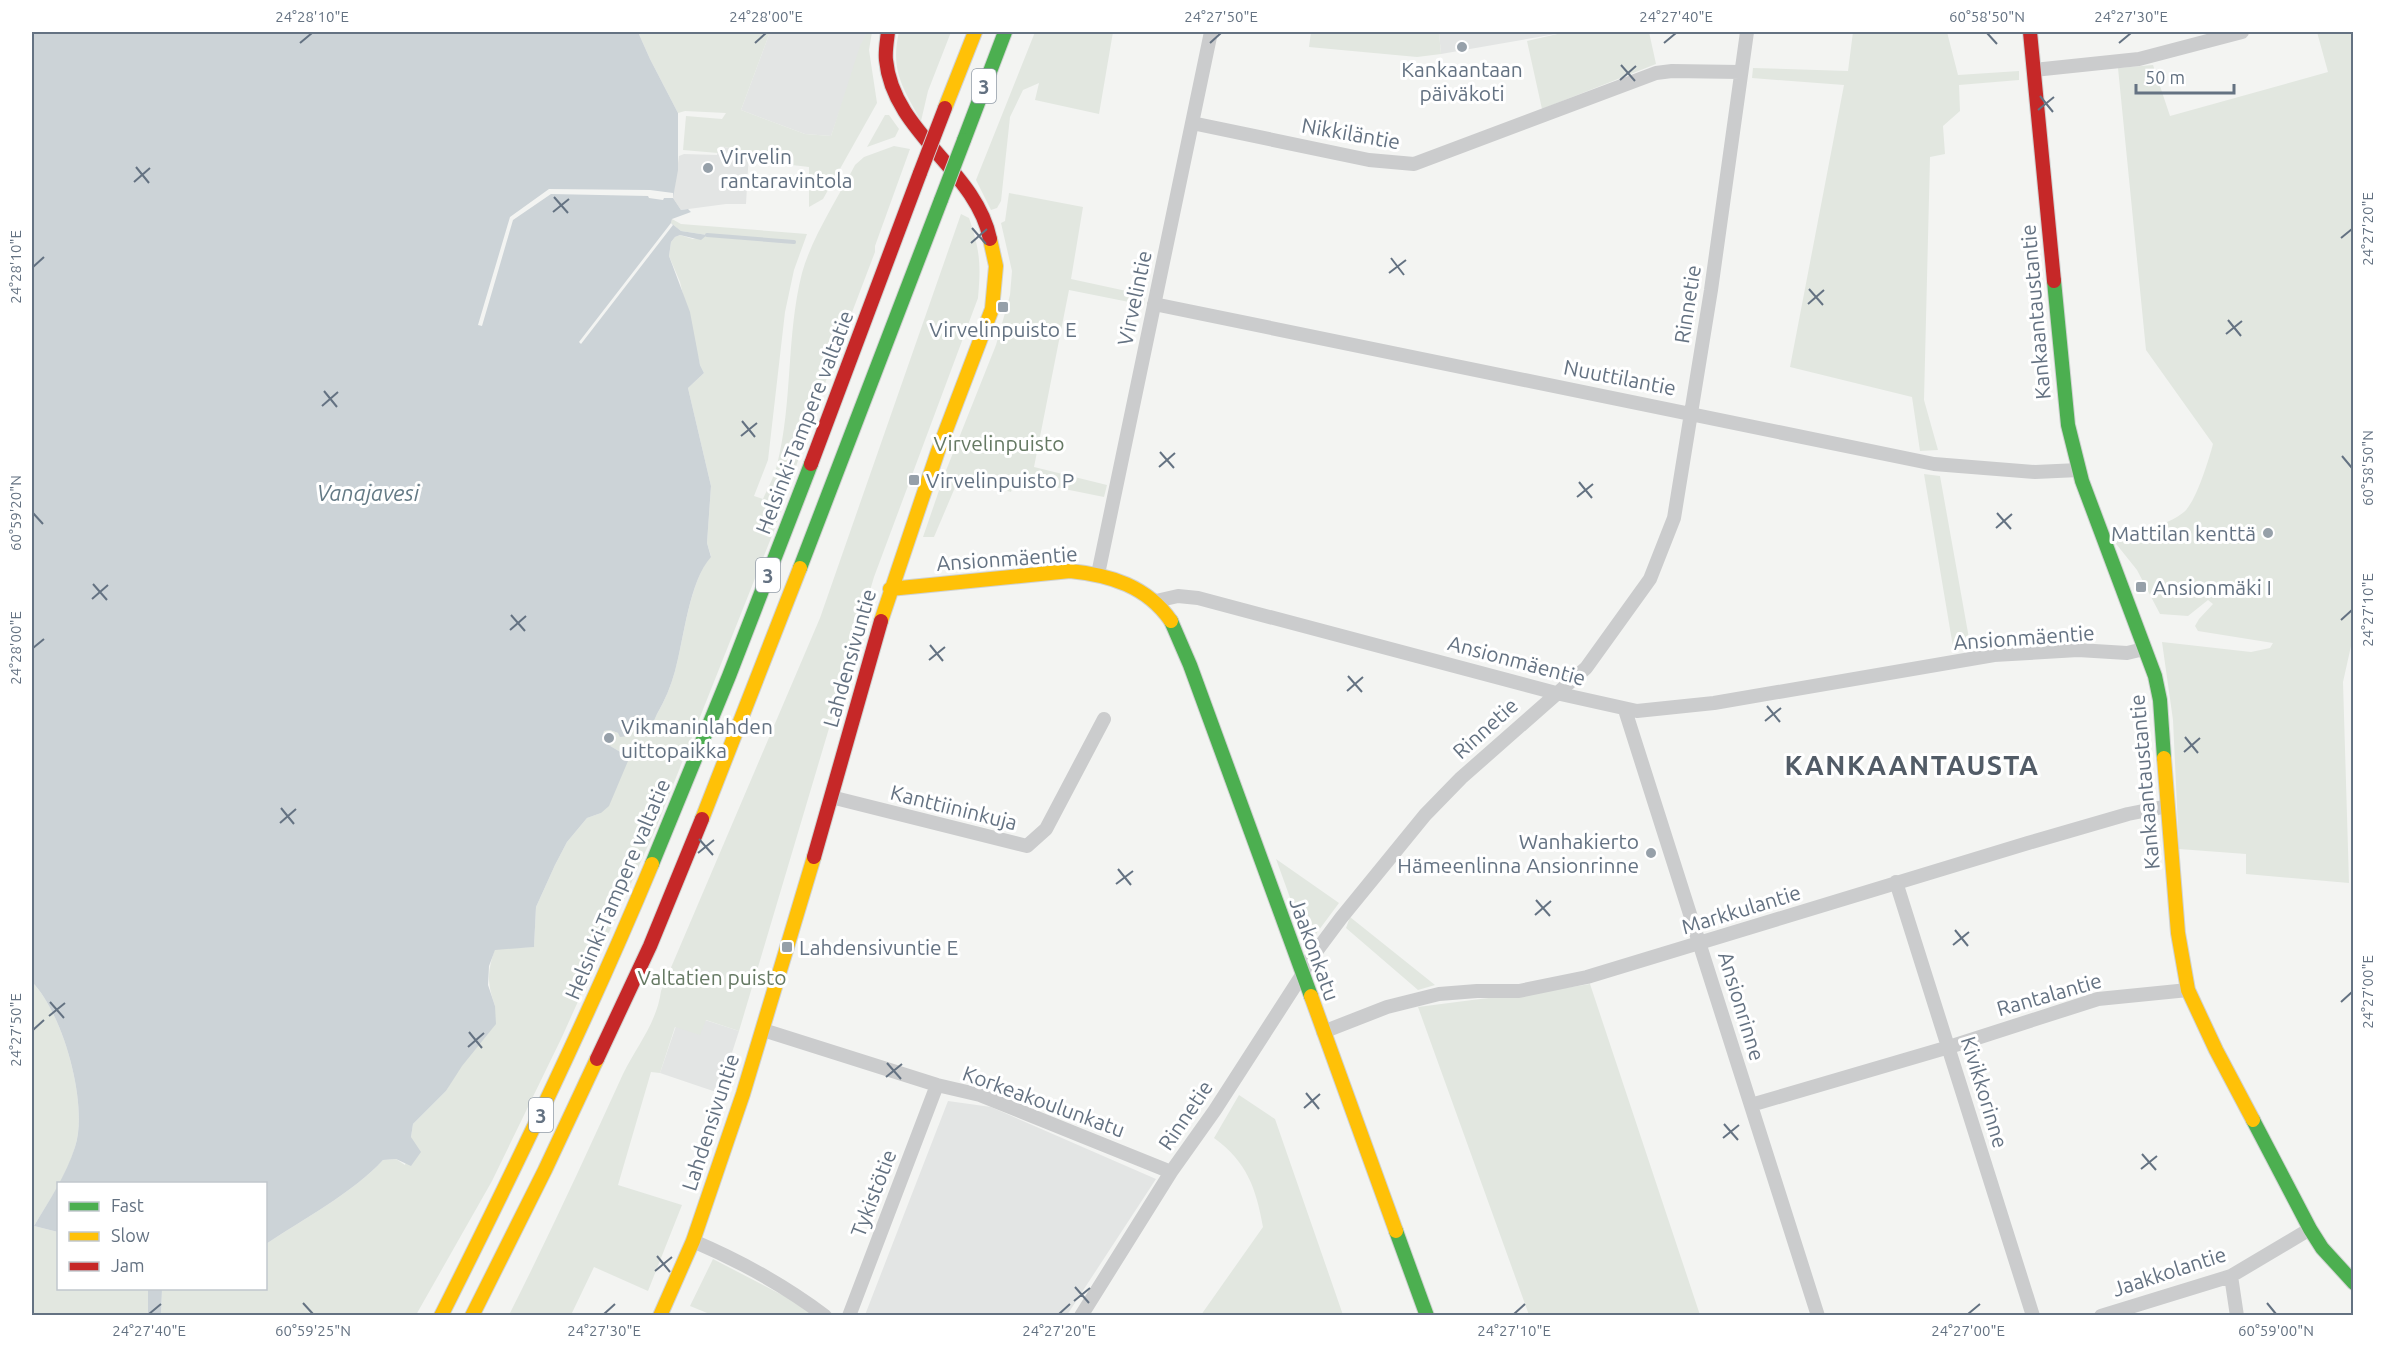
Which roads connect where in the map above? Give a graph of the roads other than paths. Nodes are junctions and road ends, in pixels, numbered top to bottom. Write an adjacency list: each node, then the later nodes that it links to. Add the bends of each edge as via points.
1 (888, 32): 15 (main road, Lahdensivuntie, via 886,60 891,99 976,201 986,219 996,266 992,309)
2 (975, 32): 37 (main road, Helsinki-Tampere valtatie / 3, bridge, via 729,676 607,972 530,1140)
3 (1005, 32): 38 (main road, 3, bridge, via 757,680 650,946)
4 (1211, 32): 10 (street, Virvelintie)
5 (1747, 32): 9 (street, Rinnetie)
6 (2030, 32): 8 (main road, Kankaantaustantie)
7 (2242, 32): 8 (street, via 2139,59)
8 (2034, 70): 13 (main road, Kankaantaustantie, via 2063,394)
9 (1740, 72): 10 (street, Nikkiläntie, via 1656,73 1414,164 1369,160); 12 (street, Rinnetie)
10 (1192, 123): 11 (street, Virvelintie)
11 (1154, 304): 12 (street, Nuuttilantie); 14 (street, Virvelintie)
12 (1691, 413): 13 (street, Nuuttilantie, via 1934,464 2035,472); 18 (street, Rinnetie, via 1674,518 1650,579 1586,668)
13 (2079, 470): 17 (main road, Kankaantaustantie)
14 (1098, 574): 15 (main road, Ansionmäentie, via 1070,571); 16 (main road, Ansionmäentie, via 1132,586)
15 (890, 589): 21 (main road, Lahdensivuntie)
16 (1156, 601): 18 (street, Ansionmäentie, via 1178,596 1198,598); 25 (main road, Jaakonkatu, via 1172,622 1182,647)
17 (2144, 649): 19 (street, Ansionmäentie, via 2127,653 2078,650 1994,656 1714,703); 22 (main road, Kankaantaustantie, via 2160,700)
18 (1556, 693): 19 (street, Ansionmäentie); 25 (street, Rinnetie, via 1425,815 1341,918)
19 (1625, 710): 24 (street, Ansionrinne)
20 (1104, 719): 21 (street, Kanttiininkuja, via 1046,829 1027,846)
21 (831, 797): 27 (main road, Lahdensivuntie)
22 (2168, 806): 23 (street, Markkulantie, via 2128,814); 26 (main road, Kankaantaustantie, via 2178,933)
23 (1896, 882): 24 (street, Markkulantie); 29 (street, Kivikkorinne)
24 (1700, 943): 28 (street, Markkulantie, via 1587,977 1519,991 1438,994 1387,1007); 31 (street, Ansionrinne)
25 (1302, 975): 28 (main road, Jaakonkatu); 32 (street, Rinnetie)
26 (2188, 990): 29 (street, Rantalantie, via 2098,999); 33 (main road, Kankaantaustantie)
27 (763, 1030): 30 (street, Korkeakoulunkatu); 34 (main road, Lahdensivuntie)
28 (1323, 1032): 43 (main road, Jaakonkatu)
29 (1949, 1047): 31 (street, Rantalantie); 45 (street, Kivikkorinne)
30 (937, 1085): 32 (street, Korkeakoulunkatu, via 980,1095); 41 (street, Tykistötie)
31 (1751, 1105): 44 (street, Ansionrinne)
32 (1171, 1172): 42 (street, Rinnetie)
33 (2310, 1229): 35 (street, Jaakkolantie); 36 (main road, Kankaantaustantie)
34 (693, 1241): 39 (main road, Lahdensivuntie); 40 (street, via 801,1298)
35 (2230, 1276): 46 (street, Jaakkolantie); 47 (street)
36 (2354, 1283)
37 (436, 1311)
38 (472, 1316)
39 (660, 1316)
40 (825, 1316)
41 (849, 1316)
42 (1081, 1316)
43 (1427, 1316)
44 (1818, 1316)
45 (2033, 1316)
46 (2102, 1316)
47 (2237, 1316)

